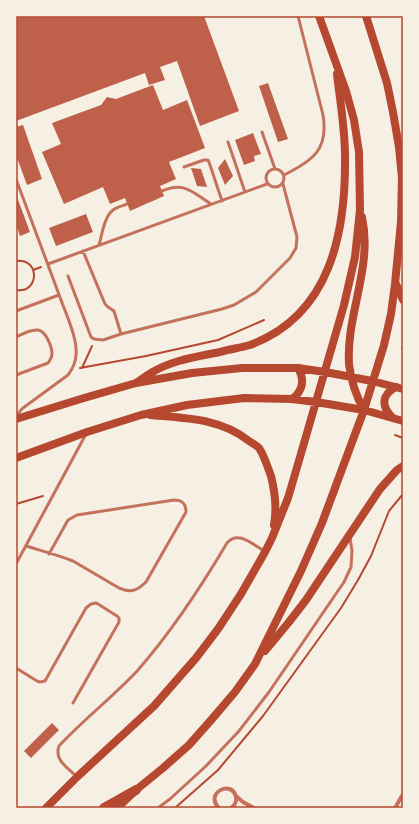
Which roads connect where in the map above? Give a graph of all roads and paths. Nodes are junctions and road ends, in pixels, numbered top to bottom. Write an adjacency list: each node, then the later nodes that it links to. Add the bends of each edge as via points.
1 (298, 16): 9 (lane, via 323,115 324,133 319,149 309,160)
2 (318, 16): 4 (main road)
3 (366, 16): 24 (main road, via 387,83 399,147 402,178 401,222)
4 (336, 61): 18 (main road, via 354,120 359,152); 40 (main road, via 345,155 344,186 338,237 325,276 315,293 289,323 266,338 248,346 181,360 150,373)
5 (262, 132): 8 (lane)
6 (228, 142): 14 (lane)
7 (184, 167): 15 (lane, via 208,160)
8 (275, 169): 9 (lane); 11 (lane, via 266,173)
9 (284, 175): 12 (lane)
10 (16, 179): 22 (lane)
11 (267, 184): 12 (lane, via 275,188); 14 (lane)
12 (282, 184): 30 (lane, via 297,243 290,258 256,292 222,309)
13 (162, 191): 17 (lane, via 181,187)
14 (245, 192): 15 (lane)
15 (222, 201): 17 (lane)
16 (127, 204): 19 (lane, via 117,207 109,214)
17 (211, 204): 19 (lane)
18 (360, 210): 36 (main road, via 355,257); 38 (main road, via 365,243 350,338)
19 (99, 245): 20 (lane)
20 (83, 251): 22 (lane); 30 (lane, via 105,304 114,311)
21 (16, 261): 25 (path, via 29,264 34,272 34,278 29,287)
22 (48, 264): 26 (lane)
23 (68, 276): 32 (lane)
24 (395, 284): 27 (main road); 39 (main road, via 384,345)
25 (16, 290)
26 (59, 295): 28 (lane); 35 (lane, via 75,339 76,356)
27 (403, 300)
28 (16, 311)
29 (264, 320): 33 (path, via 218,340)
30 (121, 334): 32 (lane, via 103,340)
31 (16, 337): 37 (lane, via 33,330 45,333 52,355 48,363)
32 (94, 339): 33 (path)
33 (82, 368): 35 (path)
34 (298, 368): 36 (main road); 40 (main road, via 235,369 192,373); 42 (main road, via 302,376 302,385)
35 (72, 369): 47 (lane, via 68,375 23,408)
36 (325, 372): 38 (main road); 43 (main road)
37 (16, 375)
38 (351, 377): 39 (main road); 44 (main road)
39 (372, 381): 41 (main road); 44 (main road)
40 (136, 383): 47 (main road)
41 (400, 388): 46 (main road, via 390,390 384,401 388,414)
42 (292, 399): 43 (main road); 45 (main road, via 244,398 187,405)
43 (316, 402): 44 (main road); 57 (main road, via 290,491)
44 (364, 410): 46 (main road); 62 (main road, via 322,524)
45 (141, 415): 49 (main road); 57 (main road, via 209,422 227,427 244,436 258,448 267,464 275,501)
46 (393, 418): 48 (main road)
47 (16, 419)
48 (403, 421)
49 (87, 432): 52 (main road); 54 (lane)
50 (395, 435): 51 (path)
51 (403, 438)
52 (16, 458)
53 (403, 466): 56 (main road, via 380,489)
54 (55, 492): 55 (path); 58 (lane)
55 (16, 504)
56 (349, 535): 62 (main road, via 306,600); 73 (lane, via 351,567 344,582 269,692 239,731 206,766)
57 (272, 538): 59 (main road)
58 (26, 546): 60 (lane); 61 (lane)
59 (265, 552): 65 (main road, via 241,594 191,664 154,706); 65 (lane, via 240,537 230,539 185,609 138,670 60,746 60,760)
60 (49, 554): 60 (lane, via 73,561 119,588 133,591 146,582 186,512 186,507 184,502 174,500 77,515 68,520)
61 (16, 564)
62 (255, 664): 66 (main road, via 235,692 198,734)
63 (16, 668): 64 (lane, via 37,681 45,681 86,608 96,603 119,618 119,622)
64 (73, 703)
65 (77, 777): 70 (main road)
66 (136, 790): 71 (main road); 72 (main road)
67 (403, 794): 78 (street)
68 (235, 795): 69 (street, via 228,789 222,789 215,795); 76 (street, via 236,803); 77 (street)
69 (215, 801): 74 (street); 75 (street)
70 (46, 808)
71 (104, 808)
72 (117, 808)
73 (158, 808)
74 (215, 808)
75 (219, 808)
76 (232, 808)
77 (254, 808)
78 (395, 808)

